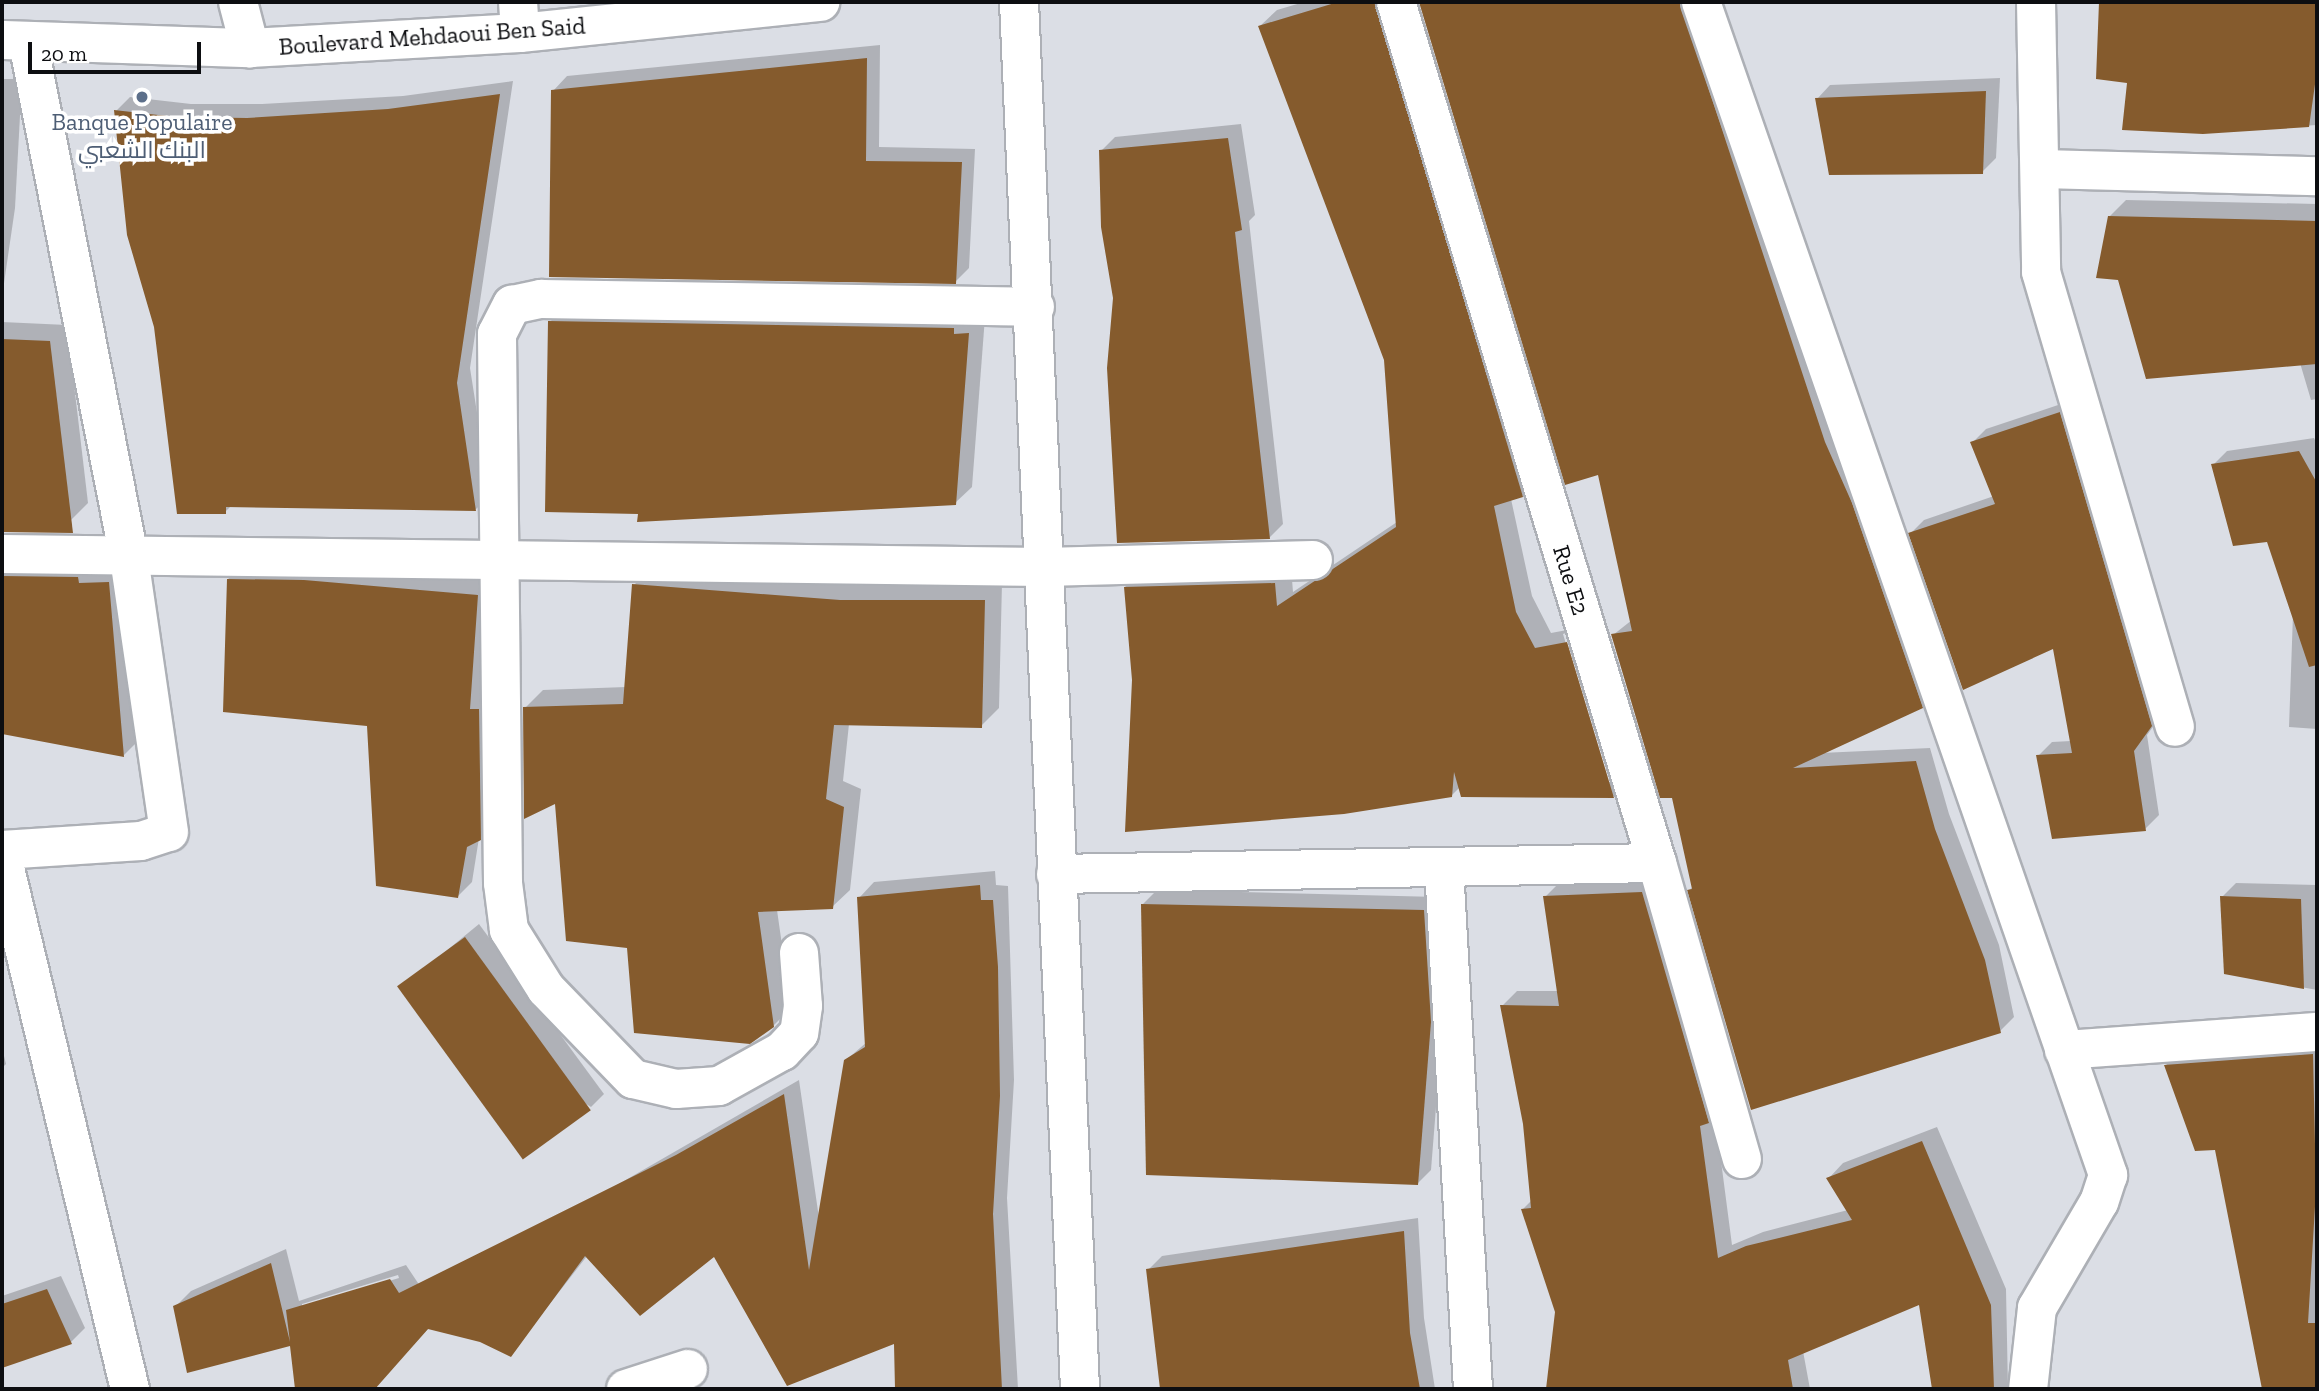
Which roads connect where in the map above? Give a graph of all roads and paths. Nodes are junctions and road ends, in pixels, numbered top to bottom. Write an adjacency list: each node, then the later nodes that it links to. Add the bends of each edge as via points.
1 (238, 2): 10 (street)
2 (820, 2): 7 (street, Boulevard Mehdaoui Ben Said)
3 (1019, 2): 13 (street)
4 (1396, 2): 22 (street, Rue E2)
5 (1701, 2): 27 (street)
6 (2036, 2): 11 (street)
7 (781, 4): 8 (street, Boulevard Mehdaoui Ben Said)
8 (519, 18): 10 (street, Boulevard Mehdaoui Ben Said)
9 (15, 41): 10 (street, Boulevard Mehdaoui Ben Said); 15 (street)
10 (250, 48)
11 (2042, 169): 12 (street); 19 (street, via 2041,272)
12 (2317, 176)
13 (1035, 307): 16 (street, via 541,299 513,305 497,334); 18 (street)
14 (2, 554): 15 (street)
15 (129, 557): 16 (street); 20 (street, via 169,832 141,841)
16 (500, 560): 18 (street); 25 (street, via 503,883 509,930 546,989 633,1079 676,1089 719,1086 782,1051 799,1033 803,1006)
17 (1313, 560): 18 (street)
18 (1044, 567): 24 (street)
19 (2175, 727)
20 (2, 850)
21 (2, 856): 30 (street)
22 (1657, 863): 23 (street); 28 (street, Rue E2)
23 (1444, 867): 24 (street); 33 (street)
24 (1056, 874): 32 (street)
25 (799, 953)
26 (2317, 1032): 27 (street)
27 (2064, 1049): 34 (street, via 2108,1175 2099,1202 2037,1308)
28 (1742, 1159)
29 (688, 1369): 31 (street)
30 (130, 1389)
31 (626, 1389)
32 (1080, 1389)
33 (1473, 1389)
34 (2028, 1389)

